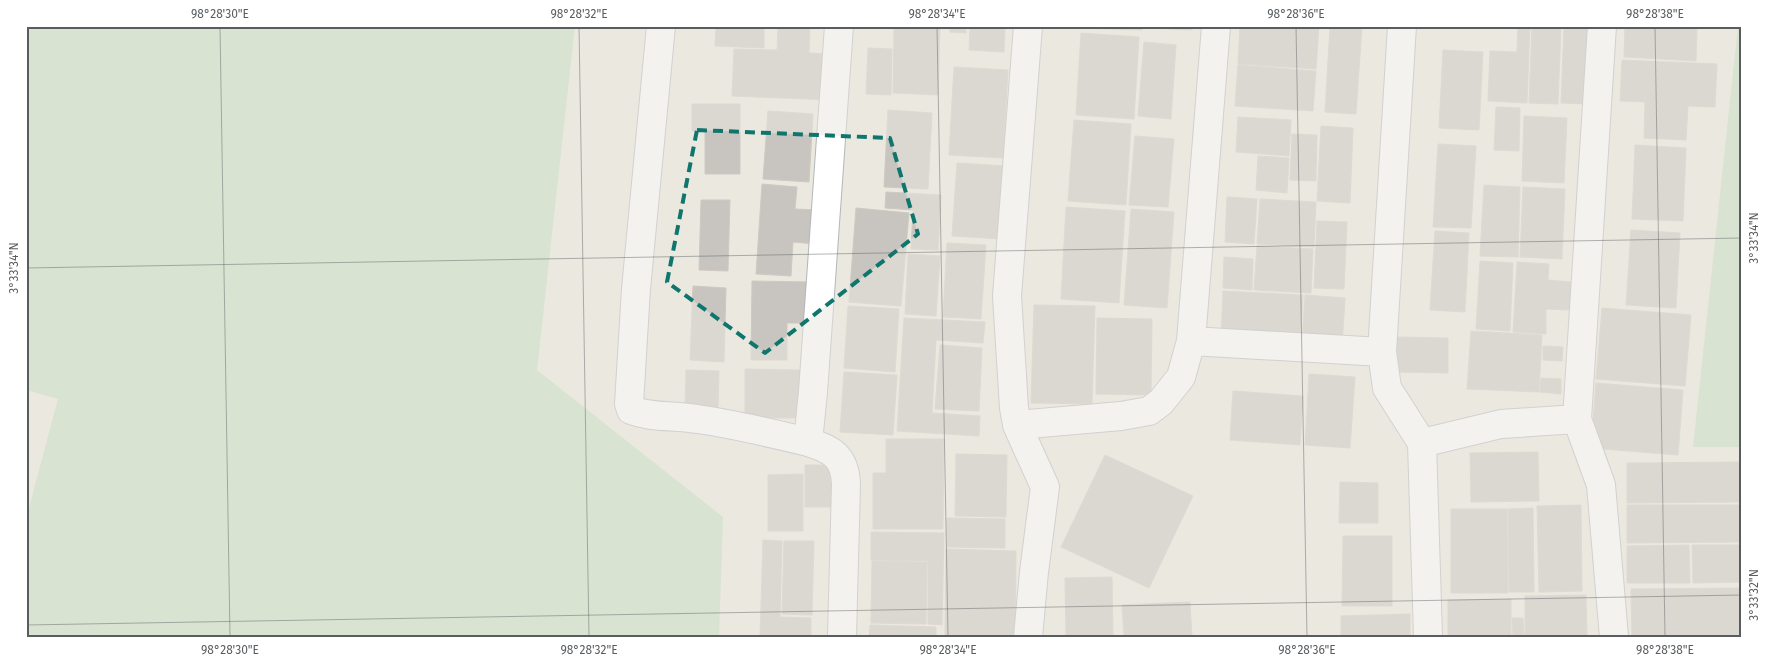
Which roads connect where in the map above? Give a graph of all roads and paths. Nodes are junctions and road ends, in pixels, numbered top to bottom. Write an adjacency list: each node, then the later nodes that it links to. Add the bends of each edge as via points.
1 (661, 26): 11 (street, via 636,289 631,410 650,416 732,424)
2 (839, 26): 11 (street)
3 (1028, 26): 10 (street, via 1007,296)
4 (1216, 26): 7 (street)
5 (1402, 26): 8 (street)
6 (1602, 26): 9 (street)
7 (1191, 341): 8 (street); 10 (street, via 1181,377 1161,402 1149,411)
8 (1382, 352): 12 (street, via 1387,388)
9 (1577, 419): 12 (street, via 1501,424); 16 (street, via 1601,485)
10 (1017, 425): 14 (street, via 1045,486)
11 (808, 442): 13 (street, via 836,455 846,471)
12 (1422, 443): 15 (street)
13 (842, 637)
14 (1028, 637)
15 (1428, 637)
16 (1614, 637)

